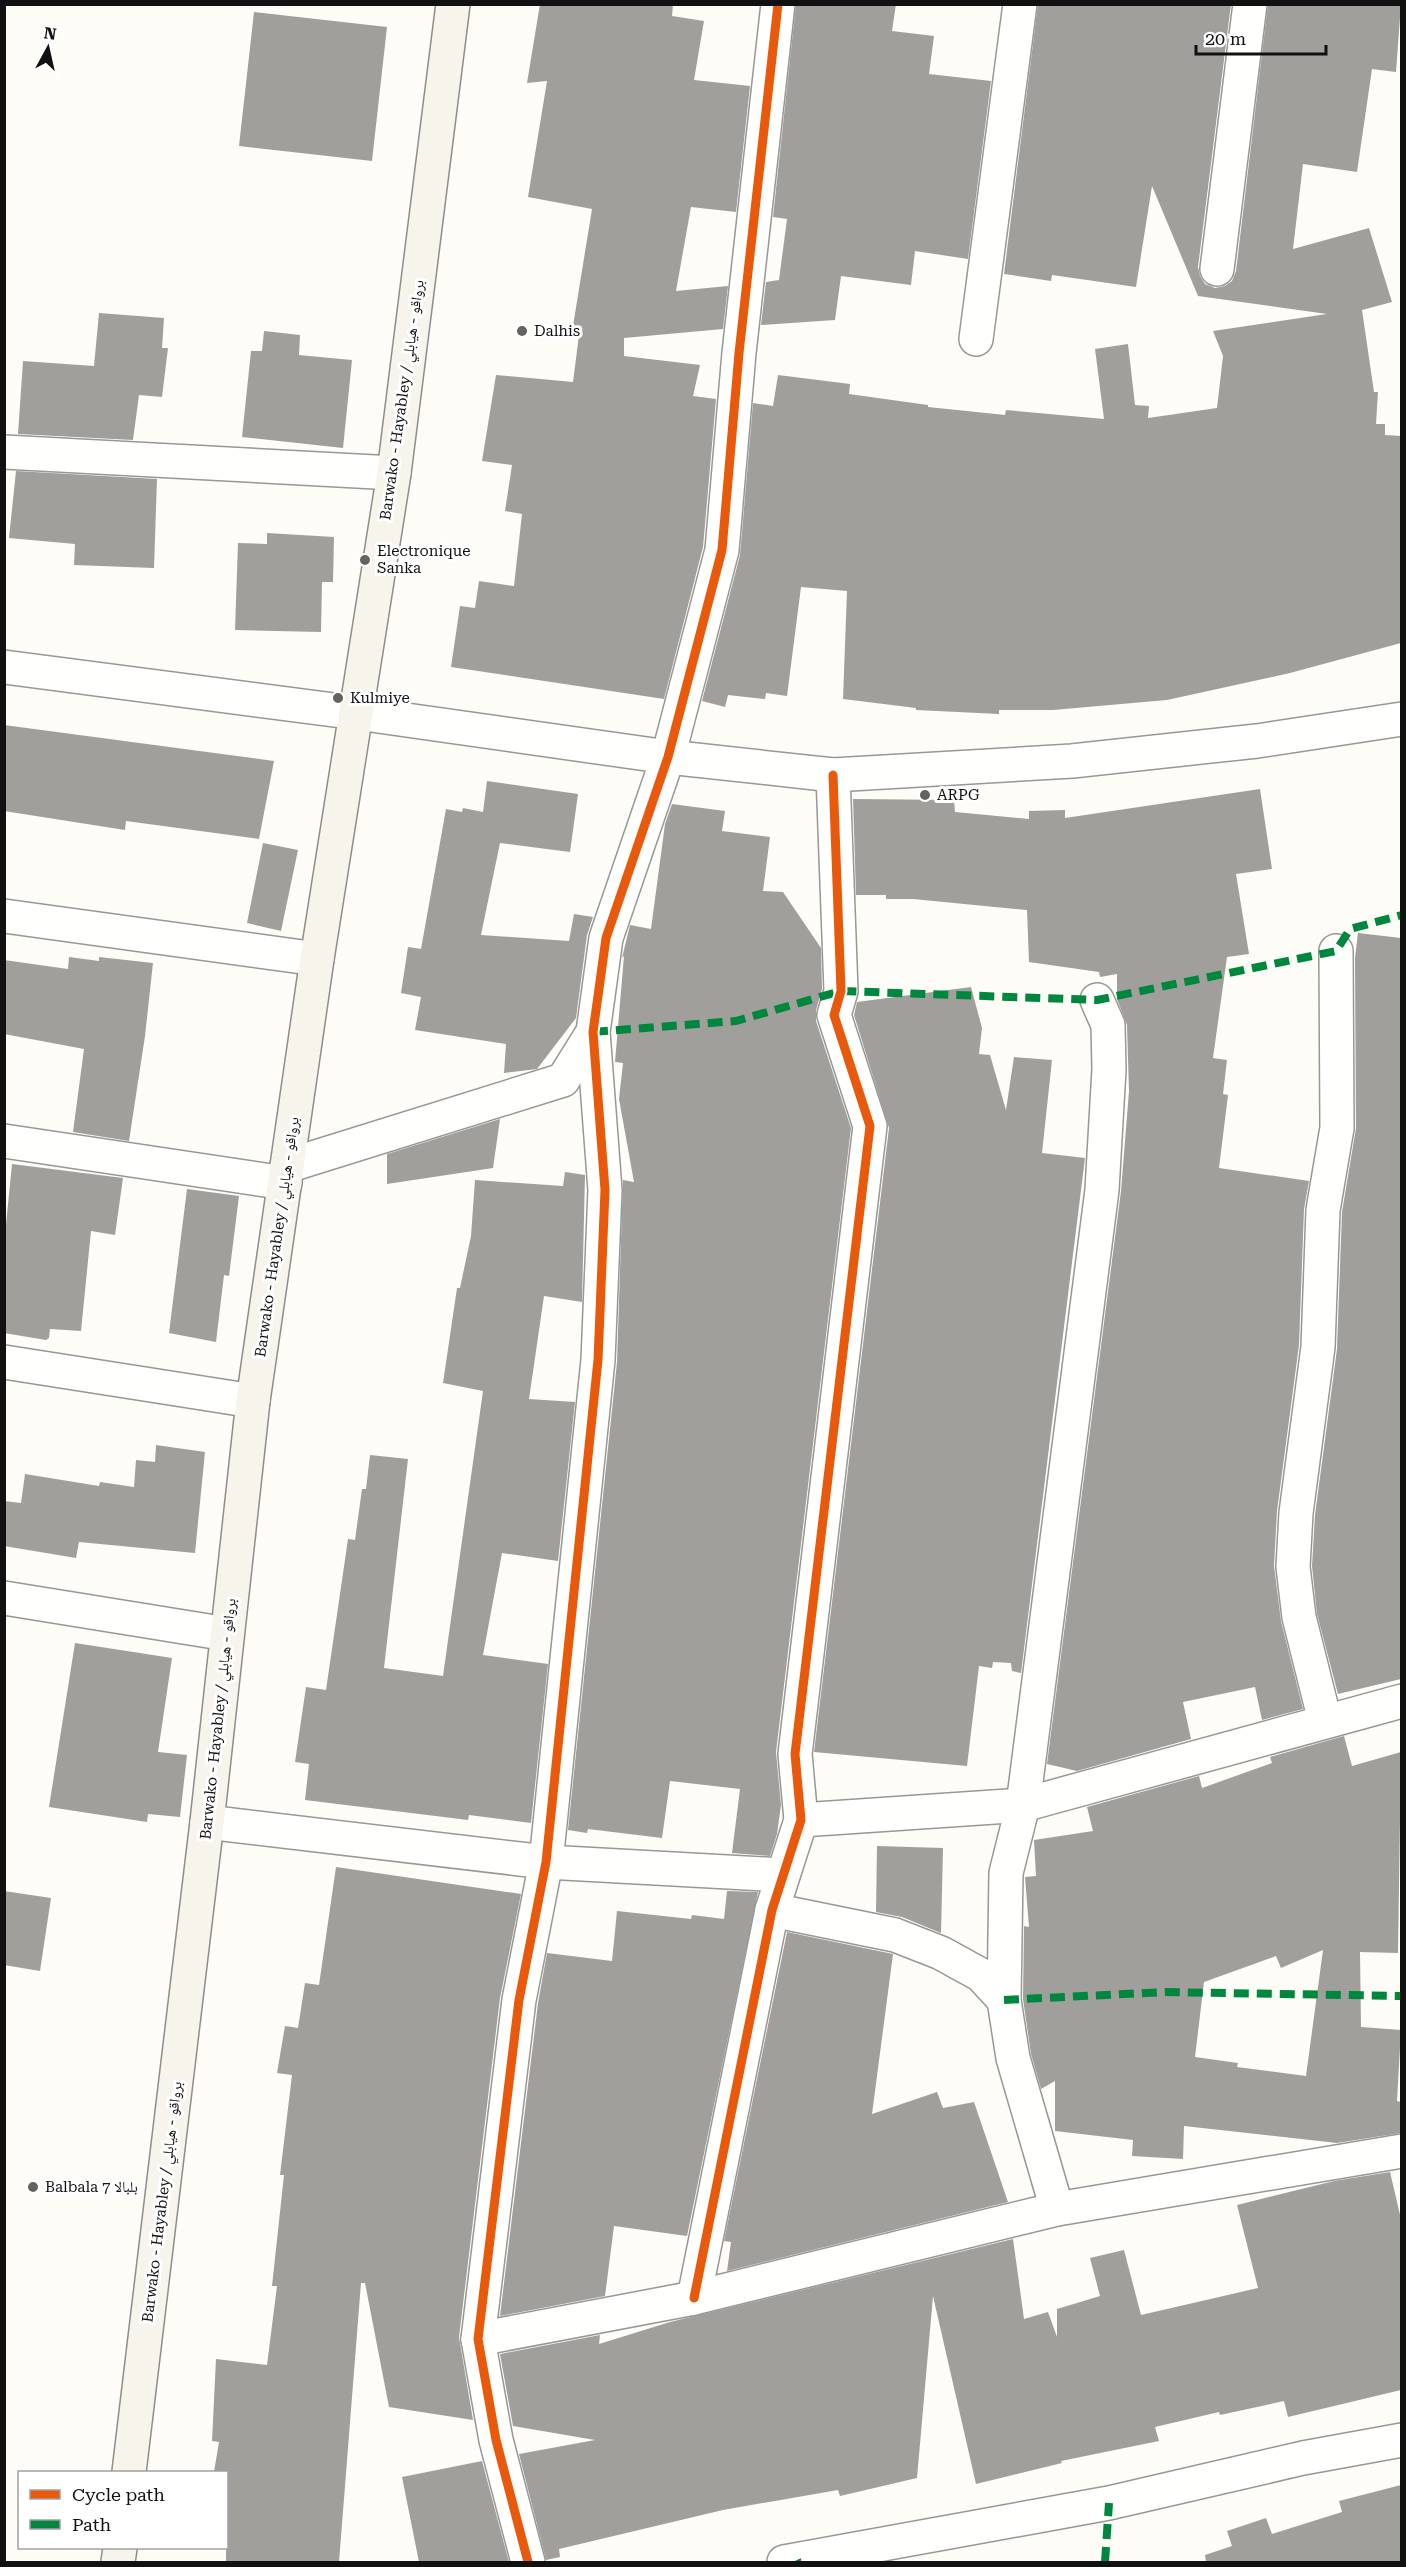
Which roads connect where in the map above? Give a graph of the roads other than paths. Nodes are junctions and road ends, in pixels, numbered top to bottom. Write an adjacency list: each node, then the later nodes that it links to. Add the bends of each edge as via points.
1 (778, 4): 12 (street, via 740,341 722,550)
2 (1020, 4): 6 (street)
3 (1250, 4): 5 (street)
4 (449, 5): 8 (main road, Barwako - Hayabley / برواقو - هيابلي)
5 (1217, 269)
6 (976, 339)
7 (4, 452): 8 (street)
8 (394, 473): 10 (main road, Barwako - Hayabley / برواقو - هيابلي)
9 (4, 668): 10 (street)
10 (357, 713): 12 (street); 16 (main road, Barwako - Hayabley / برواقو - هيابلي)
11 (1401, 720): 13 (street, via 1257,741 1072,761)
12 (668, 757): 13 (street); 18 (street, via 606,938)
13 (833, 775): 28 (street, via 841,991 834,1015 870,1126 795,1754)
14 (4, 916): 16 (street)
15 (1336, 951): 26 (street, via 1337,1128 1323,1210 1318,1347 1296,1513 1293,1567 1299,1617)
16 (317, 959): 20 (main road, Barwako - Hayabley / برواقو - هيابلي)
17 (1097, 1000): 27 (street, via 1108,1024 1102,1190)
18 (593, 1032): 20 (street, via 562,1080); 30 (street, via 605,1190 598,1360)
19 (4, 1141): 20 (street)
20 (286, 1175): 22 (main road, Barwako - Hayabley / برواقو - هيابلي)
21 (4, 1362): 22 (street)
22 (253, 1401): 24 (main road, Barwako - Hayabley / برواقو - هيابلي)
23 (4, 1598): 24 (street)
24 (227, 1634): 29 (main road, Barwako - Hayabley / برواقو - هيابلي)
25 (1401, 1701): 26 (street)
26 (1325, 1721): 27 (street)
27 (1023, 1805): 28 (street); 33 (street, via 1006,1873)
28 (801, 1820): 31 (street)
29 (207, 1822): 30 (street); 39 (main road, Barwako - Hayabley / برواقو - هيابلي)
30 (546, 1862): 31 (street); 37 (street, via 519,2000)
31 (782, 1875): 32 (street)
32 (772, 1910): 33 (street, via 895,1935 941,1953 981,1975); 36 (street)
33 (1004, 2000): 35 (street, via 1013,2058)
34 (1401, 2151): 35 (street)
35 (1057, 2209): 36 (street)
36 (694, 2298): 37 (street)
37 (478, 2339): 40 (street, via 496,2440)
38 (1401, 2439): 41 (street, via 1109,2504)
39 (129, 2471)
40 (528, 2562)
41 (784, 2562)

